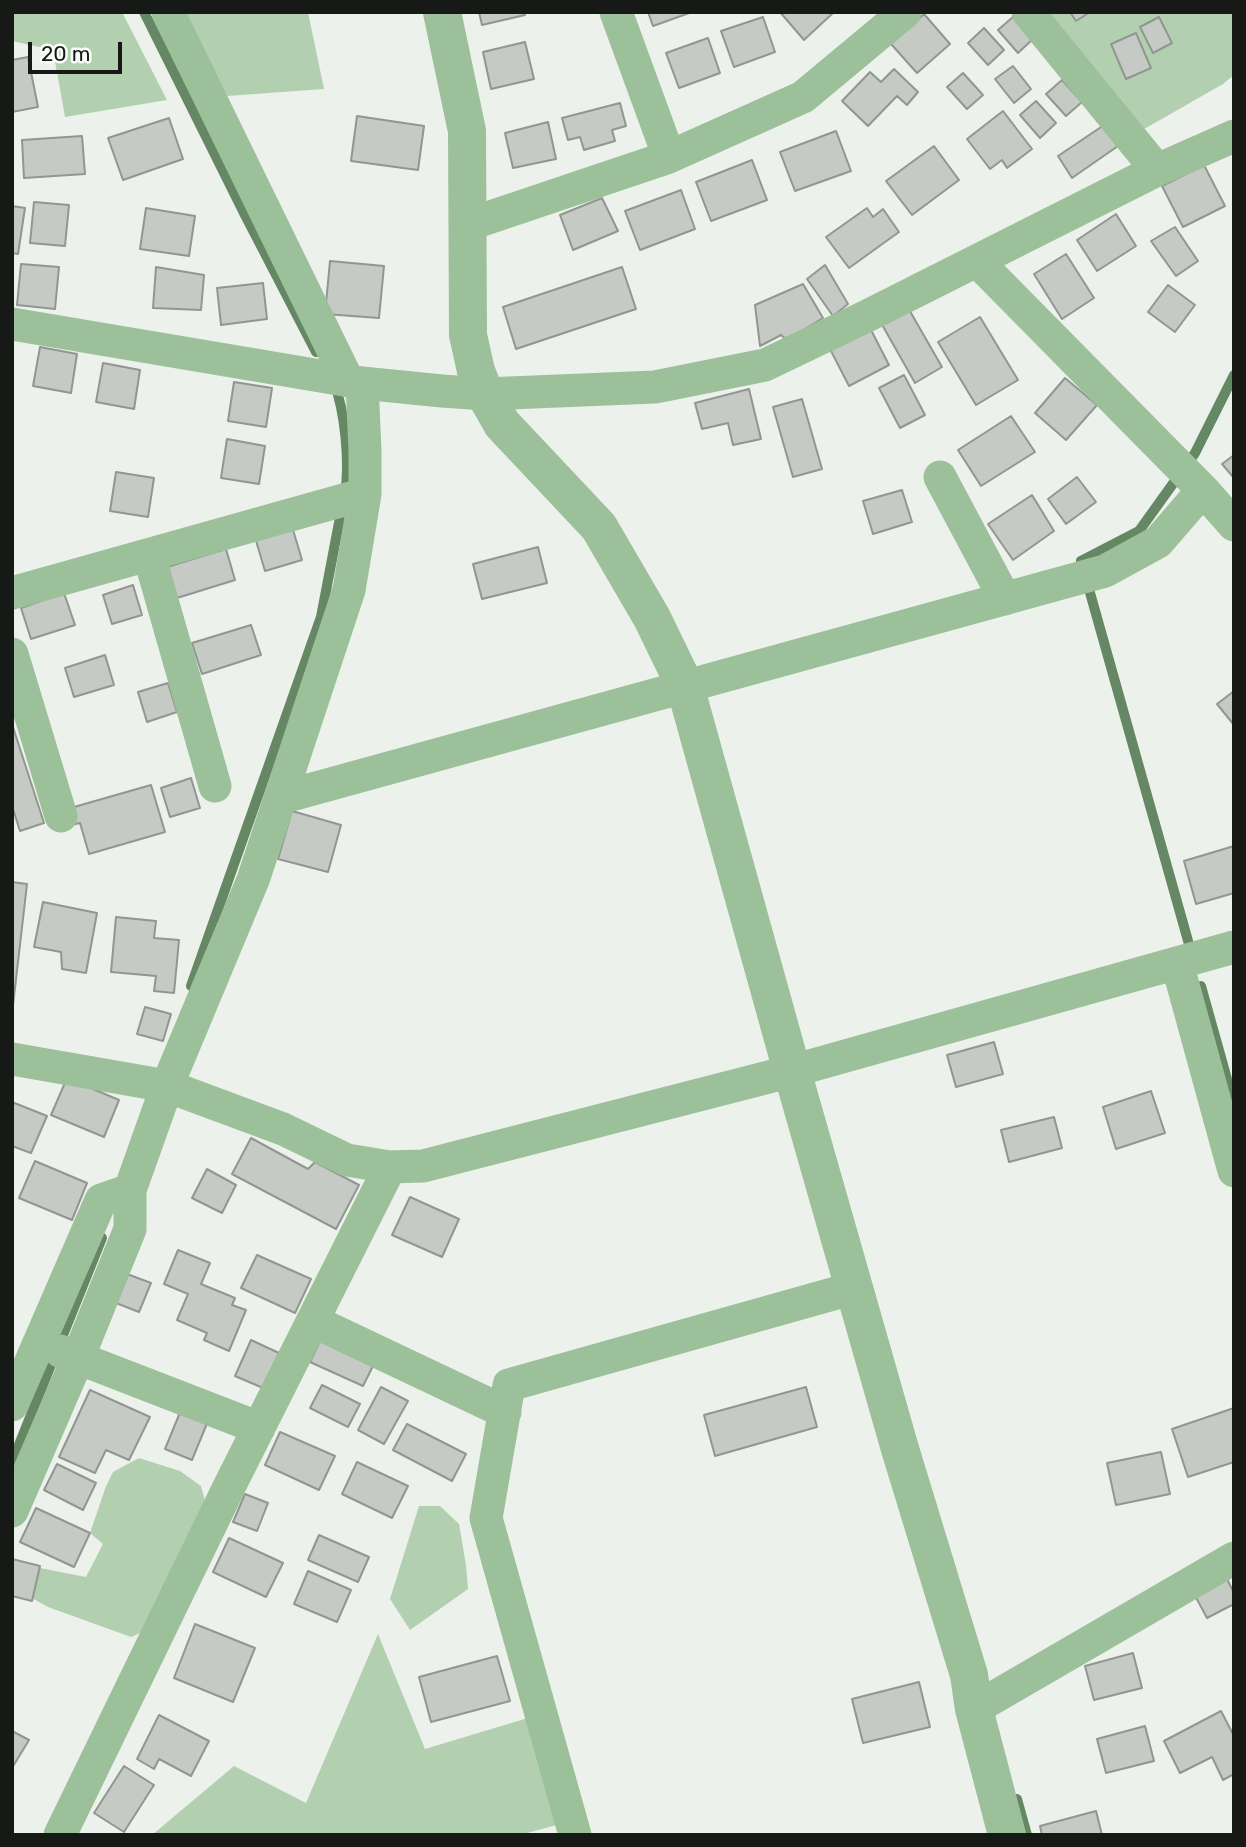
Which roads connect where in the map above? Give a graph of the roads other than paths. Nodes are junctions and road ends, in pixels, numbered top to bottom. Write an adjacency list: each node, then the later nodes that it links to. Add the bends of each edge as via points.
1 (168, 12): 12 (street)
2 (442, 12): 9 (street, via 467,131)
3 (616, 12): 7 (street)
4 (905, 12): 7 (street, via 803,97)
5 (1028, 12): 8 (street)
6 (1234, 136): 8 (street)
7 (668, 156): 9 (street)
8 (1157, 170): 10 (street)
9 (467, 225): 13 (street, via 468,335)
10 (977, 261): 13 (street, via 765,365 655,387); 15 (street)
11 (12, 324): 12 (street)
12 (355, 382): 13 (street); 16 (street, via 365,451)
13 (485, 394): 22 (street, via 502,424 599,527)
14 (940, 477): 20 (street)
15 (1203, 490): 17 (street); 20 (street, via 1158,542 1105,571)
16 (365, 495): 18 (street); 24 (street, via 349,590)
17 (1234, 525)
18 (149, 555): 19 (street); 23 (street)
19 (12, 593)
20 (1004, 598): 22 (street)
21 (12, 654): 25 (street)
22 (685, 686): 24 (street); 29 (street)
23 (215, 786)
24 (280, 798): 30 (street, via 253,880)
25 (61, 817)
26 (1234, 947): 27 (street)
27 (1177, 963): 29 (street); 32 (street)
28 (12, 1059): 30 (street)
29 (792, 1071): 31 (street, via 423,1166); 34 (street)
30 (167, 1086): 31 (street, via 283,1129 347,1160); 33 (street)
31 (390, 1167): 35 (street)
32 (1234, 1171)
33 (130, 1190): 36 (street, via 101,1200); 37 (street, via 130,1229)
34 (854, 1288): 39 (street, via 509,1385); 43 (street, via 969,1675)
35 (313, 1321): 39 (street); 40 (street)
36 (26, 1348): 37 (street); 38 (street)
37 (78, 1358): 40 (street); 41 (street)
38 (12, 1405)
39 (505, 1412): 45 (street, via 486,1518)
40 (259, 1428): 44 (street)
41 (12, 1511)
42 (1234, 1558): 43 (street)
43 (974, 1709): 46 (street)
44 (61, 1835)
45 (575, 1835)
46 (1007, 1835)

